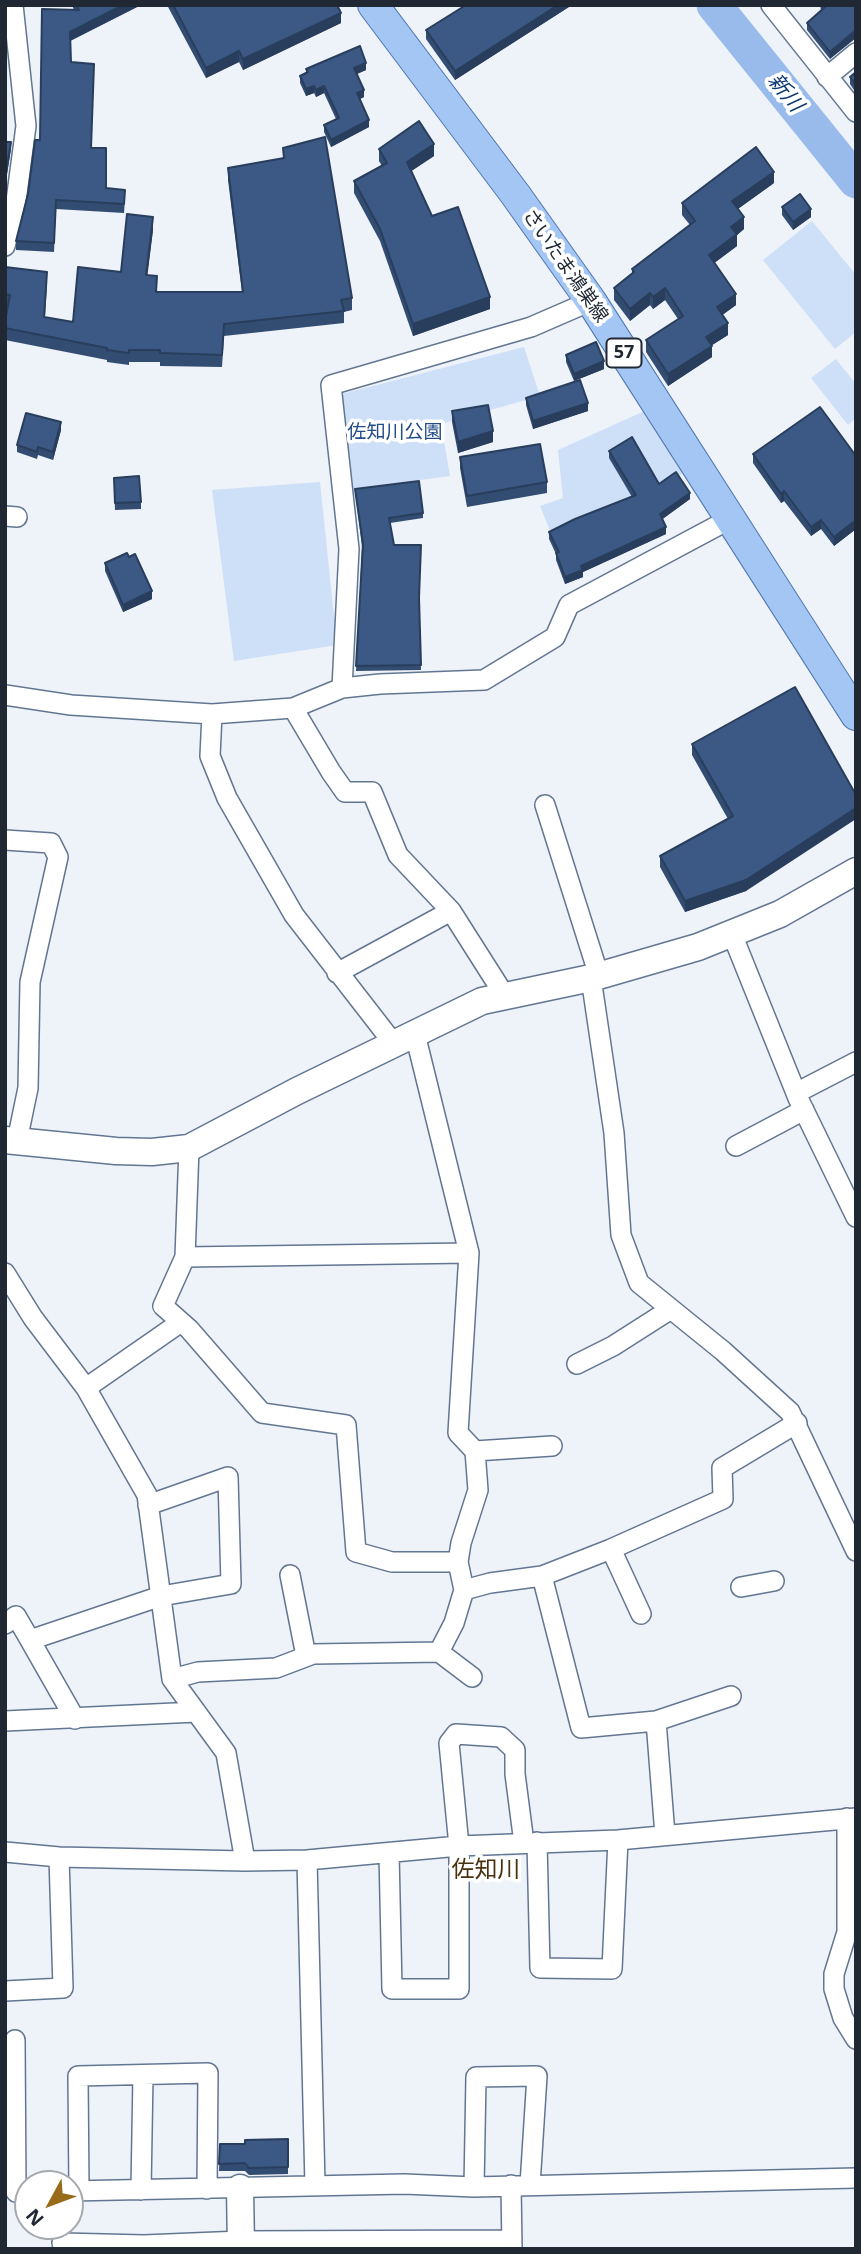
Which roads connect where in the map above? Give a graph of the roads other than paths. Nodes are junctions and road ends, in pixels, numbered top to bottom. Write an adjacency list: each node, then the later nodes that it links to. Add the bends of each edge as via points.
1 (13, 5): 7 (street, via 26,126)
2 (373, 5): 8 (main road, さいたま鴻巣線 / 57)
3 (771, 5): 5 (street)
4 (856, 53): 5 (street)
5 (827, 77): 6 (street)
6 (856, 112)
7 (5, 246)
8 (591, 301): 9 (main road, さいたま鴻巣線 / 57); 10 (street, via 531,327 331,385 349,549)
9 (730, 519): 10 (street, via 569,605 555,637 484,680); 14 (main road, さいたま鴻巣線 / 57)
10 (342, 688): 12 (street)
11 (5, 695): 13 (street, via 71,705)
12 (293, 708): 13 (street); 18 (street, via 345,792 372,792 398,855)
13 (212, 714): 20 (street, via 210,756 227,798 294,915)
14 (856, 715)
15 (545, 805): 21 (street)
16 (5, 840): 26 (street, via 51,843 58,856 30,982 28,1088)
17 (856, 871): 19 (street, via 780,914)
18 (451, 911): 20 (street); 22 (street)
19 (732, 934): 21 (street); 25 (street)
20 (337, 973): 23 (street)
21 (595, 977): 22 (street); 33 (street, via 621,1235 639,1283)
22 (505, 996): 23 (street, via 482,1001)
23 (405, 1039): 28 (street); 30 (street)
24 (856, 1062): 25 (street)
25 (800, 1101): 27 (street); 29 (street)
26 (11, 1140): 28 (street, via 152,1152)
27 (736, 1146)
28 (188, 1148): 31 (street)
29 (856, 1217)
30 (469, 1254): 31 (street); 39 (street, via 458,1433)
31 (184, 1257): 34 (street, via 163,1306)
32 (5, 1272): 36 (street)
33 (671, 1309): 35 (street); 37 (street, via 723,1351)
34 (181, 1322): 36 (street); 43 (street, via 262,1413 346,1426 356,1552 392,1562)
35 (577, 1364)
36 (86, 1388): 40 (street)
37 (797, 1423): 41 (street, via 722,1468 723,1499); 42 (street)
38 (552, 1446): 39 (street)
39 (475, 1451): 43 (street, via 478,1490)
40 (149, 1505): 49 (street); 49 (street, via 228,1477 231,1584)
41 (611, 1549): 45 (street); 50 (street)
42 (856, 1552)
43 (458, 1562): 48 (street)
44 (290, 1575): 54 (street)
45 (542, 1576): 48 (street); 61 (street, via 580,1728)
46 (774, 1581): 47 (street)
47 (741, 1587)
48 (464, 1590): 53 (street)
49 (160, 1595): 52 (street); 56 (street)
50 (640, 1614)
51 (5, 1623): 52 (street, via 16,1616)
52 (30, 1640): 59 (street)
53 (439, 1652): 54 (street); 55 (street)
54 (306, 1656): 56 (street, via 276,1668 198,1672)
55 (472, 1677)
56 (172, 1679): 58 (street)
57 (732, 1696): 61 (street)
58 (196, 1712): 59 (street); 71 (street, via 226,1753)
59 (75, 1719): 60 (street)
60 (5, 1721)
61 (656, 1721): 63 (street)
62 (851, 1818): 63 (street); 73 (street, via 847,1932 834,1989)
63 (664, 1835): 64 (street)
64 (618, 1840): 65 (street); 65 (street, via 612,1969 540,1968)
65 (531, 1843): 66 (street); 66 (street, via 515,1774 515,1750 501,1737 456,1734 449,1742)
66 (459, 1846): 68 (street); 68 (street, via 459,1989 392,1989)
67 (5, 1853): 69 (street)
68 (388, 1853): 70 (street)
69 (59, 1857): 71 (street); 72 (street, via 63,1988)
70 (307, 1860): 71 (street); 79 (street)
71 (245, 1861)
72 (5, 1991)
73 (856, 2039)
74 (15, 2040): 76 (street)
75 (143, 2075): 77 (street, via 78,2076); 83 (street, via 208,2073); 84 (street)
76 (17, 2170)
77 (75, 2170)
78 (856, 2178): 80 (street)
79 (315, 2185): 81 (street); 82 (street)
80 (520, 2185): 81 (street); 81 (street, via 537,2076 476,2077); 88 (street)
81 (474, 2187)
82 (240, 2188): 83 (street); 89 (street)
83 (207, 2189): 84 (street)
84 (141, 2190): 85 (street)
85 (84, 2191)
86 (72, 2240): 91 (street)
87 (428, 2244): 88 (street); 90 (street)
88 (512, 2244)
89 (242, 2245): 90 (street); 91 (street)
90 (341, 2245)
91 (144, 2247)

